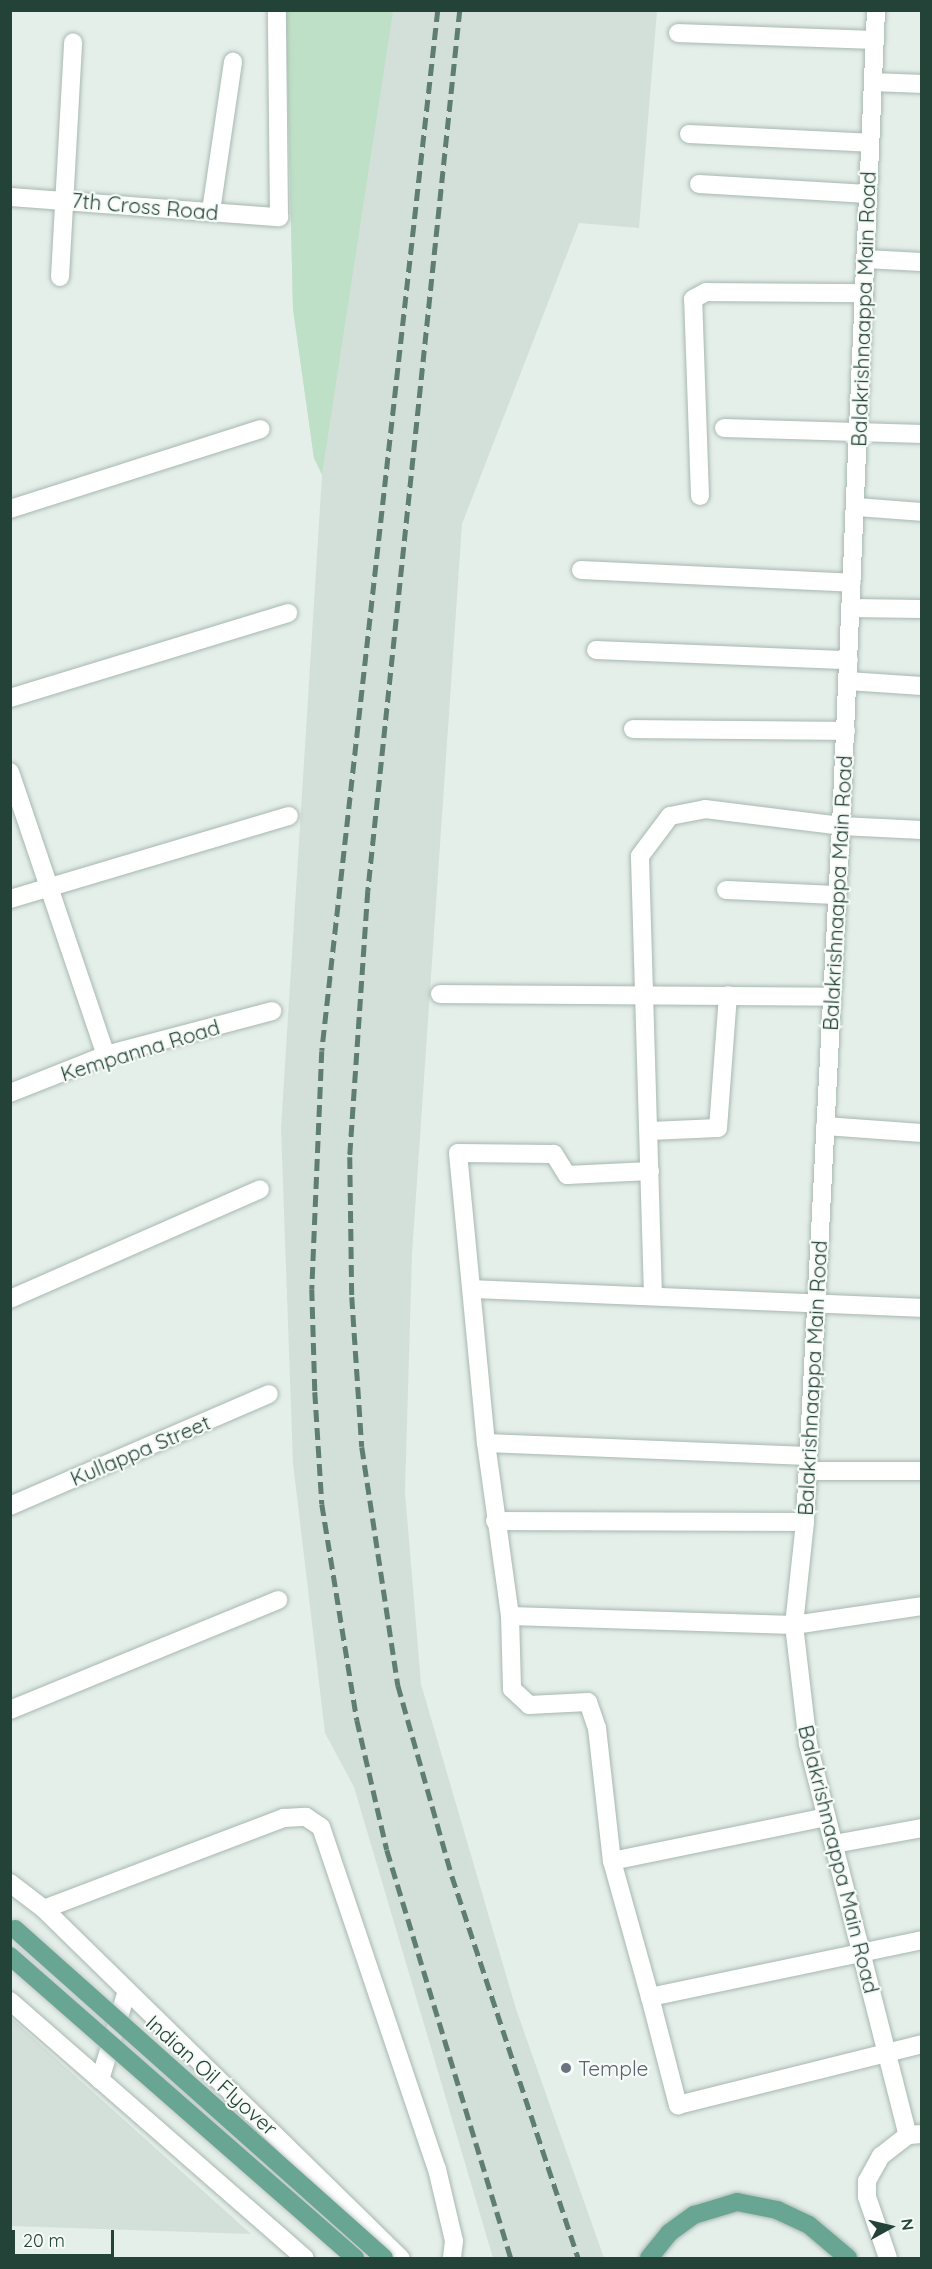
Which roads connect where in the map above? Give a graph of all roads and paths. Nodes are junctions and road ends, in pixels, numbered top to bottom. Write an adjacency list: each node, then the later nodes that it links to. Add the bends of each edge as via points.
1 (277, 10): 15 (street, 7th Cross Road, via 279,217)
2 (876, 10): 4 (street, Balakrishnaappa Main Road)
3 (678, 33): 4 (street)
4 (874, 40): 7 (street, Balakrishnaappa Main Road)
5 (73, 42): 14 (street)
6 (233, 62): 15 (street)
7 (873, 82): 8 (street); 10 (street, Balakrishnaappa Main Road)
8 (921, 84)
9 (689, 134): 10 (street)
10 (870, 143): 12 (street, Balakrishnaappa Main Road)
11 (699, 184): 12 (street)
12 (868, 194): 16 (street, Balakrishnaappa Main Road)
13 (10, 197): 14 (street, 7th Cross Road)
14 (62, 199): 15 (street, 7th Cross Road); 18 (street)
15 (212, 211)
16 (865, 259): 17 (street); 19 (street, Balakrishnaappa Main Road)
17 (921, 262)
18 (60, 277)
19 (864, 293): 22 (street, Balakrishnaappa Main Road); 24 (street, via 706,292 693,299)
20 (724, 428): 22 (street)
21 (261, 429): 26 (street)
22 (858, 431): 23 (street); 25 (street, Balakrishnaappa Main Road)
23 (921, 434)
24 (700, 496)
25 (855, 507): 27 (street); 29 (street, Balakrishnaappa Main Road)
26 (10, 509)
27 (921, 512)
28 (581, 570): 29 (street)
29 (852, 583): 30 (street, Balakrishnaappa Main Road)
30 (850, 608): 31 (street); 34 (street, Balakrishnaappa Main Road)
31 (921, 609)
32 (288, 613): 37 (street)
33 (597, 650): 34 (street)
34 (849, 660): 35 (street, Balakrishnaappa Main Road)
35 (848, 681): 36 (street); 39 (street, Balakrishnaappa Main Road)
36 (921, 686)
37 (10, 699)
38 (633, 729): 39 (street)
39 (846, 731): 42 (street, Balakrishnaappa Main Road)
40 (10, 772): 44 (street)
41 (289, 816): 44 (street)
42 (841, 826): 43 (street); 46 (street, Balakrishnaappa Main Road); 49 (street, via 705,809 670,816 640,856)
43 (921, 830)
44 (49, 885): 47 (street); 53 (street)
45 (726, 890): 46 (street)
46 (837, 895): 51 (street, Balakrishnaappa Main Road)
47 (10, 899)
48 (440, 994): 49 (street)
49 (648, 994): 50 (street); 56 (street)
50 (728, 995): 51 (street); 56 (street, via 718,1128)
51 (831, 997): 55 (street, Balakrishnaappa Main Road)
52 (272, 1011): 53 (street, Kempanna Road)
53 (105, 1056): 54 (street, Kempanna Road)
54 (10, 1093)
55 (825, 1126): 57 (street); 63 (street, Balakrishnaappa Main Road)
56 (650, 1131): 58 (street)
57 (921, 1133)
58 (650, 1171): 60 (street, via 567,1175 554,1154 458,1153); 61 (street)
59 (260, 1189): 62 (street)
60 (472, 1289): 61 (street); 66 (street)
61 (653, 1296): 63 (street)
62 (10, 1299)
63 (816, 1304): 64 (street); 67 (street, Balakrishnaappa Main Road)
64 (921, 1308)
65 (269, 1394): 69 (street, Kullappa Street)
66 (486, 1443): 67 (street); 70 (street)
67 (808, 1463): 68 (street); 71 (street, Balakrishnaappa Main Road)
68 (921, 1471)
69 (10, 1506)
70 (495, 1521): 71 (street); 74 (street)
71 (805, 1522): 75 (street, Balakrishnaappa Main Road)
72 (278, 1600): 76 (street)
73 (921, 1606): 75 (street)
74 (510, 1616): 75 (street); 80 (street, via 512,1689 529,1705 588,1702 597,1728)
75 (794, 1625): 77 (street, Balakrishnaappa Main Road, via 801,1704)
76 (10, 1710)
77 (827, 1817): 79 (street, Balakrishnaappa Main Road); 80 (street)
78 (921, 1828): 79 (street)
79 (834, 1844): 85 (street, Balakrishnaappa Main Road)
80 (612, 1861): 88 (street)
81 (10, 1883): 82 (street)
82 (44, 1909): 87 (street); 98 (street, via 284,1818 306,1817 321,1827 437,2169 454,2241)
83 (13, 1927): 96 (main road, Indian Oil Flyover, bridge)
84 (921, 1940): 85 (street)
85 (862, 1949): 88 (street); 91 (street, Balakrishnaappa Main Road)
86 (10, 1956): 95 (main road, Indian Oil Flyover, bridge)
87 (126, 1994): 92 (street); 97 (street)
88 (650, 1997): 91 (street, via 678,2105)
89 (10, 2001): 92 (street)
90 (921, 2044): 91 (street)
91 (889, 2053): 93 (street, Balakrishnaappa Main Road)
92 (100, 2080): 94 (street)
93 (915, 2135): 101 (street, via 881,2156 867,2181 867,2197)
94 (305, 2259)
95 (355, 2259)
96 (384, 2259)
97 (401, 2259)
98 (452, 2259)
99 (649, 2259): 100 (main road, via 669,2233 694,2215 737,2202 777,2210 809,2225)
100 (848, 2259)
101 (888, 2259)

